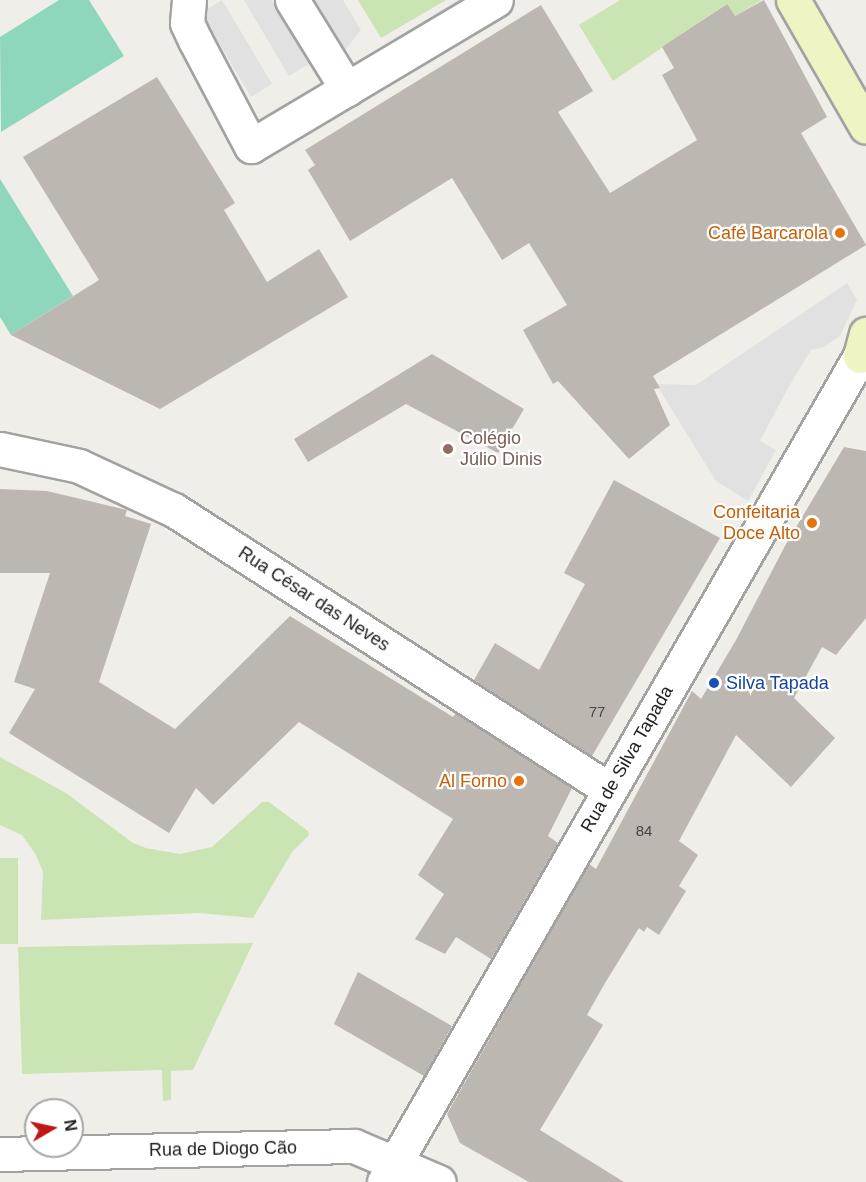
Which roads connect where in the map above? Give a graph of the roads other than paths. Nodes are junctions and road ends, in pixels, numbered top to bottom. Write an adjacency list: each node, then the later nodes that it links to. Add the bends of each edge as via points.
1 (189, 0): 5 (street, via 186,5 191,32 251,146)
2 (292, 0): 5 (street)
3 (496, 0): 5 (street)
4 (793, 0): 6 (main road)
5 (347, 89)
6 (866, 127)
7 (864, 348): 9 (street, Rua de Silva Tapada)
8 (0, 449): 9 (street, Rua César das Neves, via 79,466 174,510)
9 (610, 790): 11 (street, Rua de Silva Tapada)
10 (0, 1154): 11 (street, Rua de Diogo Cão, via 354,1146)
11 (390, 1172): 12 (street, Rua de Diogo Cão)
12 (439, 1182)

